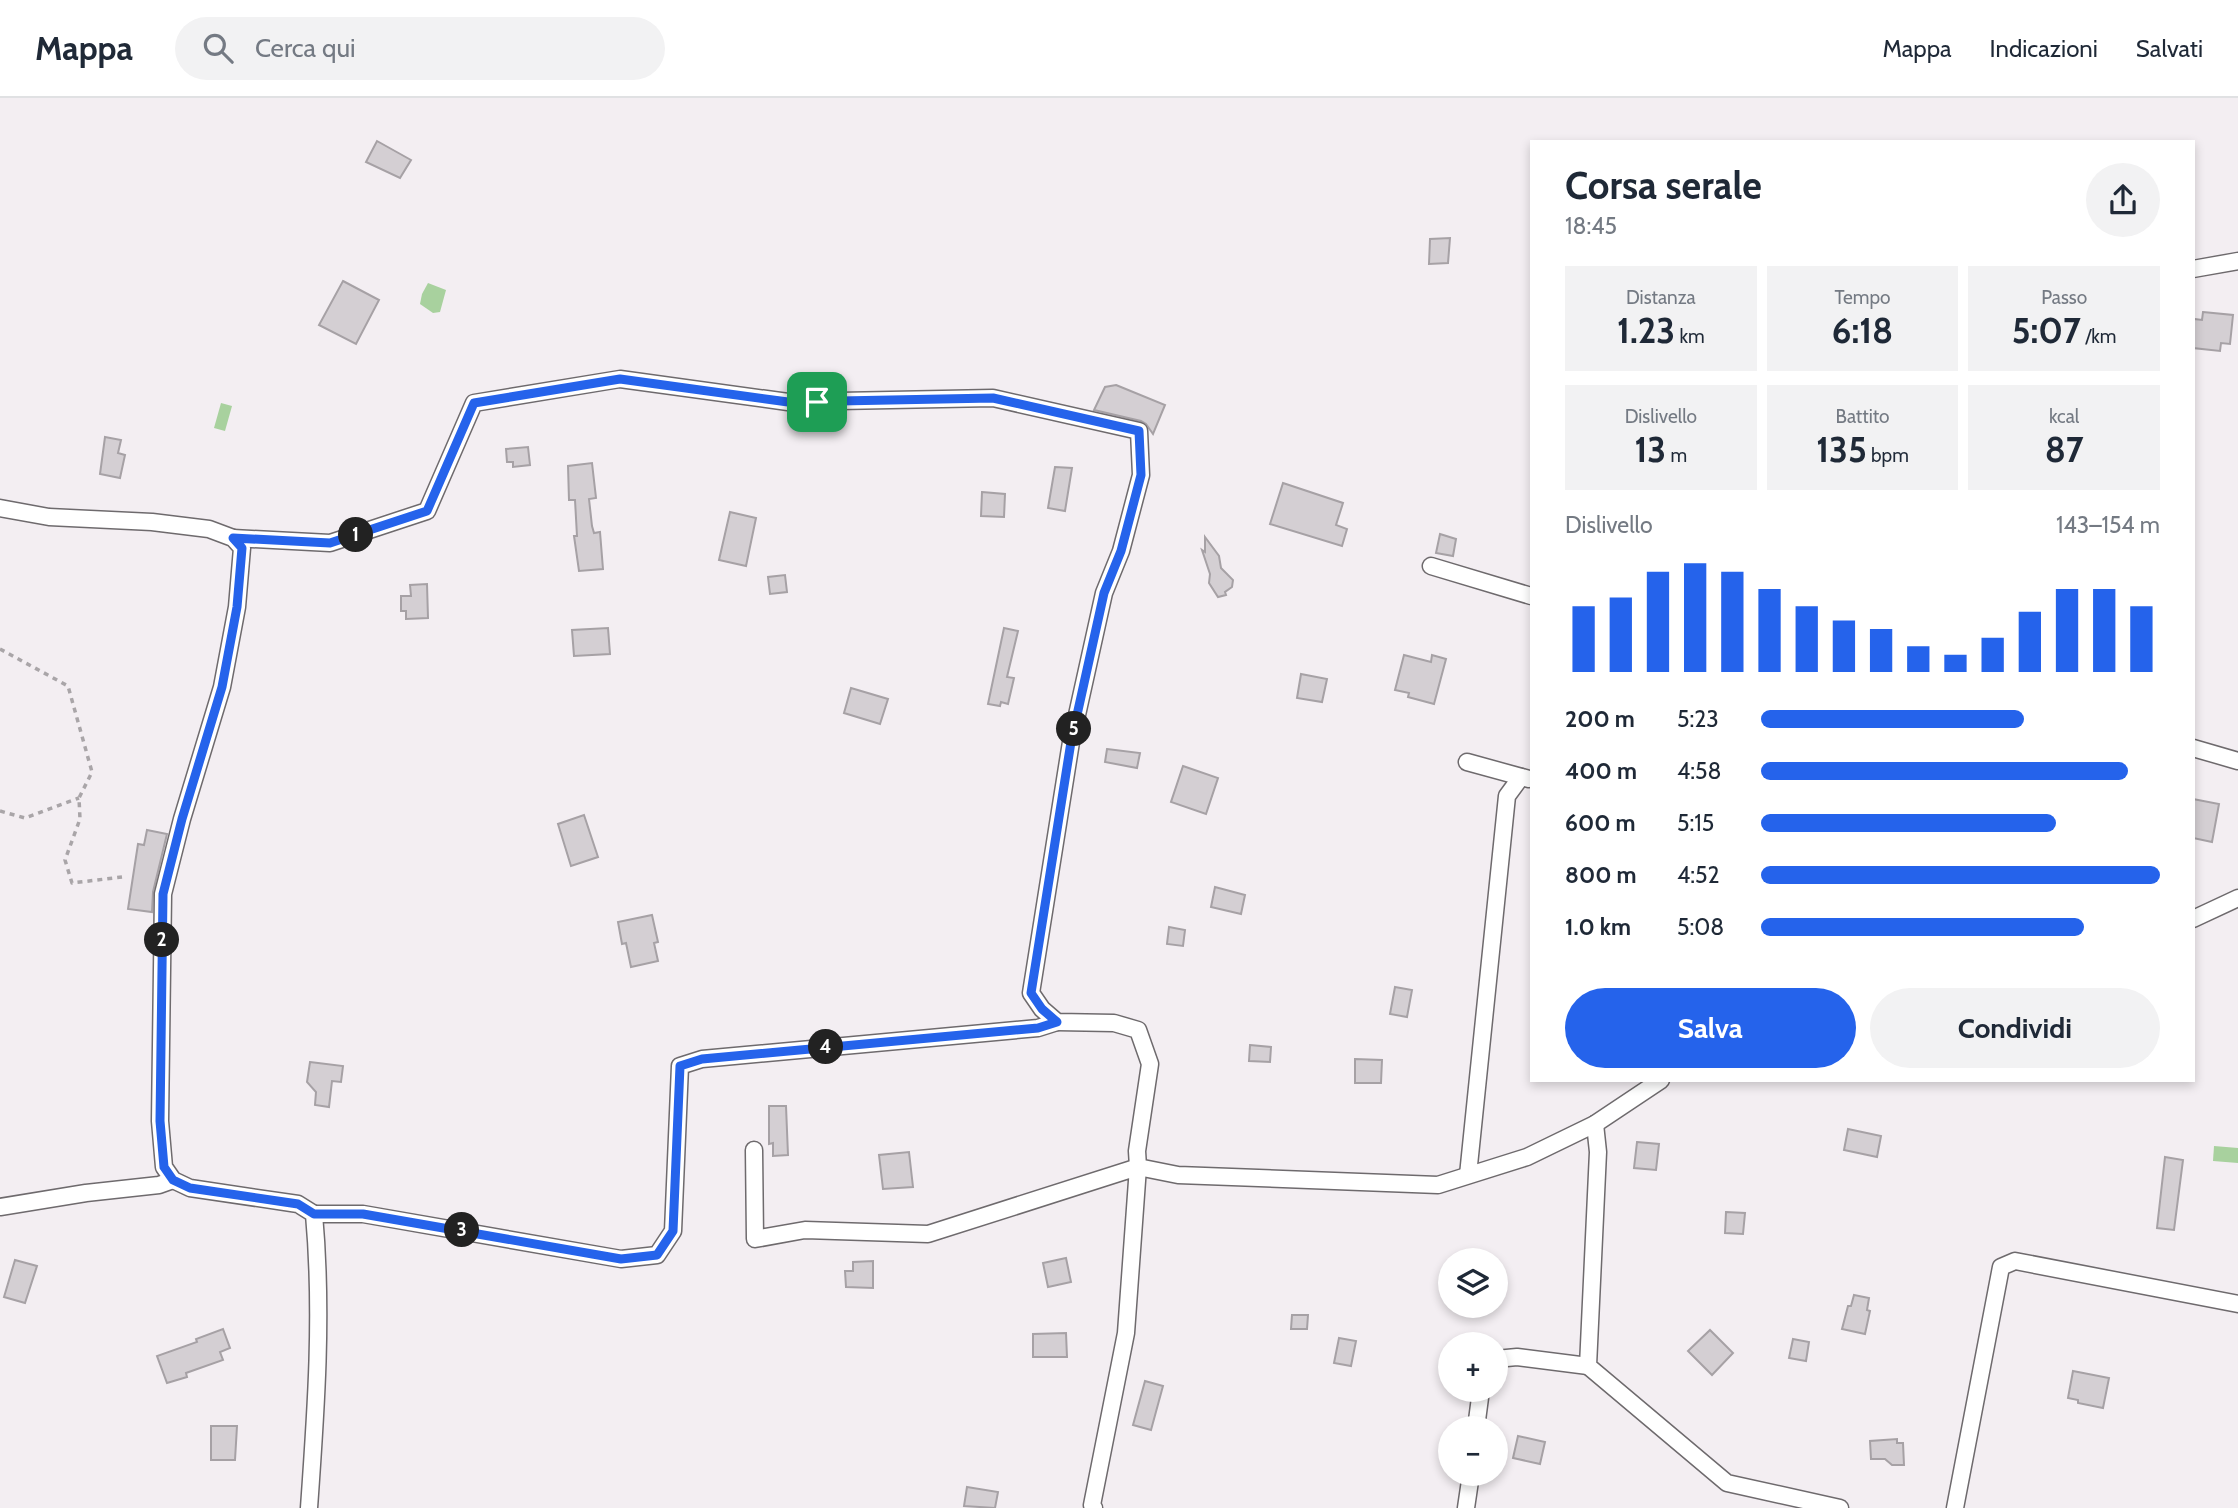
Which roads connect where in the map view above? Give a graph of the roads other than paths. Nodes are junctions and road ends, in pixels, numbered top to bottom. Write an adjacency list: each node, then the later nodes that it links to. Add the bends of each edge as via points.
1 (2238, 261): 2 (street)
2 (2195, 269)
3 (0, 508): 4 (street, via 49,517 209,529)
4 (233, 538): 13 (street, via 330,543 427,511 474,403 620,379 788,402 993,398 1139,431 1141,475 1121,551 1104,593 1069,752 1031,993); 19 (street, via 242,548 222,687 163,894 160,1121 164,1167)
5 (1431, 566): 6 (street)
6 (1530, 596)
7 (2195, 749): 9 (street)
8 (1467, 761): 10 (street)
9 (2238, 761)
10 (1526, 778): 18 (street, via 1507,796)
11 (2238, 898): 12 (street)
12 (2195, 918)
13 (1057, 1022): 17 (street, via 1114,1023 1138,1030 1150,1064); 21 (street, via 1038,1028 702,1059 680,1066 673,1231 657,1255 621,1259 363,1214)
14 (1658, 1082): 15 (street)
15 (1595, 1124): 18 (street, via 1527,1157); 24 (street, via 1598,1152)
16 (754, 1150): 17 (street, via 755,1239 805,1230 928,1234)
17 (1138, 1167): 18 (street, via 1178,1175 1438,1185); 27 (street, via 1126,1333)
18 (1468, 1175)
19 (173, 1180): 20 (street); 21 (street, via 190,1188 298,1204)
20 (0, 1207)
21 (314, 1214): 26 (street, via 319,1272)
22 (2238, 1304): 30 (street, via 2015,1261 2001,1268)
23 (1508, 1358): 24 (street)
24 (1588, 1366): 29 (street, via 1727,1483)
25 (1469, 1486): 28 (street)
26 (309, 1508)
27 (1094, 1508)
28 (1466, 1508)
29 (1840, 1508)
30 (1955, 1508)

